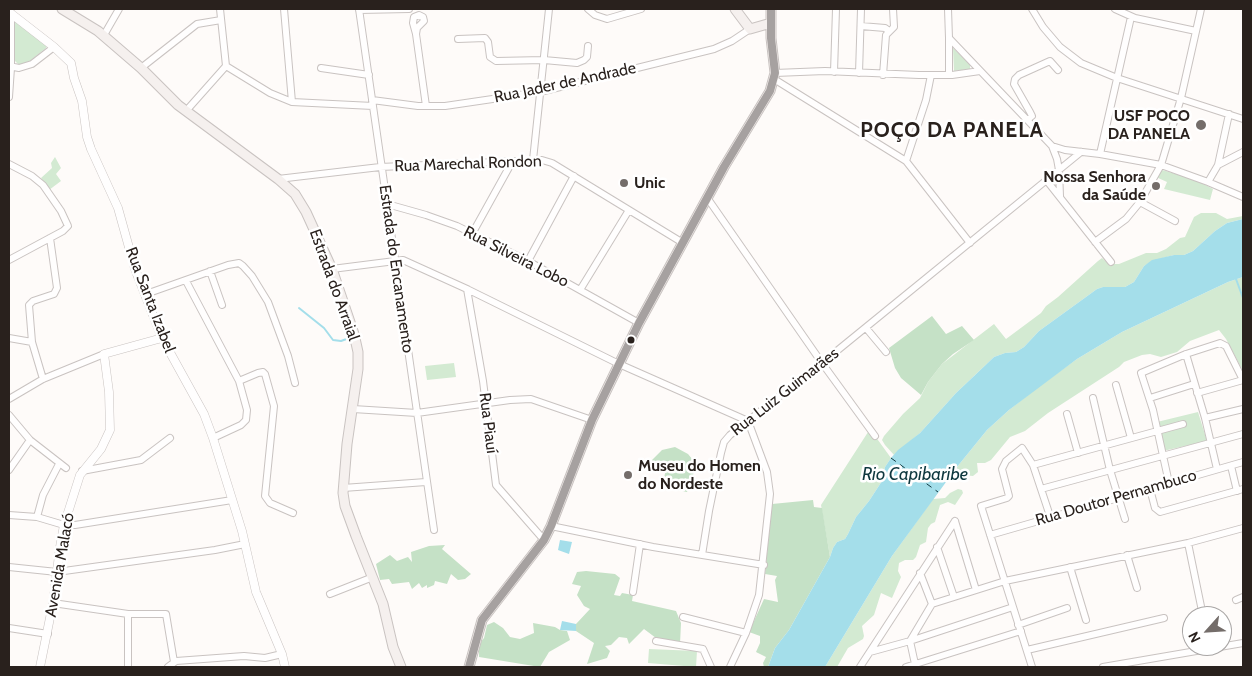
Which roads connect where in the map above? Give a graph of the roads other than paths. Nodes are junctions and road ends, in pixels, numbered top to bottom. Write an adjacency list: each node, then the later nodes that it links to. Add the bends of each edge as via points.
1 (62, 9): 29 (main road, Estrada do Arraial)
2 (119, 9): 29 (street)
3 (220, 9): 21 (street)
4 (284, 9): 52 (street)
5 (359, 9): 6 (street); 43 (street, Estrada do Encanamento)
6 (410, 9)
7 (549, 9): 34 (street)
8 (588, 9): 9 (street, via 607,19)
9 (641, 9)
10 (735, 9): 24 (main road)
11 (771, 9): 22 (main road)
12 (836, 9): 41 (street)
13 (861, 9): 23 (street)
14 (893, 9): 25 (street, via 894,26)
15 (948, 9): 30 (street)
16 (1032, 9): 48 (street, via 1060,47 1081,63)
17 (1115, 9): 20 (street)
18 (1201, 9): 26 (street)
19 (11, 11): 33 (street, Rua Santa Izabel); 36 (street)
20 (1131, 17): 26 (street); 48 (street)
21 (221, 20): 35 (street); 37 (street, via 197,24)
22 (771, 22): 24 (main road, Rua Jader de Andrade); 27 (main road)
23 (861, 26): 25 (street); 42 (street)
24 (750, 29): 27 (main road); 49 (street, Rua Jader de Andrade, via 714,49)
25 (889, 30): 44 (street)
26 (1196, 31): 51 (street)
27 (771, 33): 47 (main road)
28 (416, 34): 54 (street)
29 (104, 35): 37 (main road, Estrada do Arraial)
30 (949, 38): 40 (street); 46 (street)
31 (458, 39): 34 (street, via 485,38 494,61)
32 (588, 46): 34 (street, via 587,57 581,62)
33 (54, 47): 36 (street, via 32,64); 96 (street, Rua Santa Izabel, via 71,63 89,143 118,208 135,269)
34 (544, 60): 49 (street)
35 (226, 66): 52 (street, Rua Jader de Andrade, via 270,93); 55 (street)
36 (10, 67): 50 (street)
37 (141, 68): 55 (main road, Estrada do Arraial)
38 (321, 68): 43 (street)
39 (1058, 70): 58 (street, via 1050,61 1015,79 1014,84 1032,116)
40 (980, 71): 46 (street); 58 (street)
41 (834, 72): 42 (street); 47 (street)
42 (859, 73): 44 (street)
43 (368, 75): 53 (street, Estrada do Encanamento)
44 (883, 75): 45 (street)
45 (931, 75): 46 (street); 64 (street)
46 (949, 75)
47 (775, 76): 64 (street); 77 (main road)
48 (1118, 78): 51 (street); 62 (street)
49 (540, 92): 54 (street, Rua Jader de Andrade); 63 (street)
50 (9, 97)
51 (1181, 98): 56 (street); 67 (street)
52 (292, 102): 53 (street, Rua Jader de Andrade)
53 (372, 103): 54 (street, Rua Jader de Andrade); 69 (street, Estrada do Encanamento)
54 (426, 106)
55 (186, 111): 72 (main road, Estrada do Arraial)
56 (1229, 114): 57 (street); 68 (street)
57 (1243, 119)
58 (1027, 120): 59 (street)
59 (1052, 146): 60 (street); 70 (street)
60 (1082, 152): 62 (street); 70 (street, Rua Luiz Guimarães)
61 (1243, 152): 68 (street)
62 (1100, 154): 67 (street)
63 (533, 160): 65 (street, Rua Marechal Rondon); 71 (street, Rua Marechal Rondon, via 552,163)
64 (906, 161): 86 (street)
65 (512, 162): 69 (street, Rua Marechal Rondon); 82 (street)
66 (9, 164): 83 (street, via 43,185 67,224 68,227)
67 (1161, 165): 74 (street); 78 (street)
68 (1218, 165): 74 (street)
69 (380, 167): 72 (street, Rua Marechal Rondon); 79 (street, Estrada do Encanamento)
70 (1059, 170): 73 (street, Rua Luiz Guimarães); 75 (street)
71 (574, 176): 80 (street, Rua Marechal Rondon); 89 (street)
72 (278, 178): 91 (main road, Estrada do Arraial, via 306,212)
73 (1047, 181): 75 (street); 86 (street, Rua Luiz Guimarães)
74 (1208, 182): 76 (street)
75 (1060, 197): 84 (street)
76 (1243, 197)
77 (708, 199): 85 (main road); 106 (street)
78 (1140, 202): 81 (street); 84 (street, via 1126,219)
79 (387, 204): 82 (street, Rua Silveira Lobo, via 426,215); 88 (street, Estrada do Encanamento)
80 (628, 210): 85 (street, Rua Marechal Rondon); 95 (street)
81 (1175, 221)
82 (472, 234): 89 (street, Rua Silveira Lobo)
83 (50, 238): 87 (street); 102 (street, via 58,288 54,294 29,305)
84 (1095, 242): 90 (street)
85 (683, 243): 98 (main road)
86 (970, 243): 99 (street, Rua Luiz Guimarães)
87 (9, 260)
88 (395, 260): 91 (street); 94 (street, via 403,260); 121 (street, Estrada do Encanamento)
89 (528, 261): 95 (street, Rua Silveira Lobo)
90 (1111, 262)
91 (332, 270): 119 (main road, Estrada do Arraial, via 358,352)
92 (210, 272): 93 (street); 97 (street); 111 (street, via 234,264 243,266 252,276 268,302)
93 (186, 281): 96 (street); 110 (street)
94 (467, 289): 107 (street); 118 (street, Rua Piauí)
95 (580, 290): 98 (street, Rua Silveira Lobo)
96 (146, 294): 101 (street, Rua Santa Izabel)
97 (222, 305)
98 (639, 323): 107 (main road)
99 (866, 328): 103 (street); 106 (street, Rua Luiz Guimarães)
100 (9, 338): 102 (street)
101 (162, 338): 104 (street); 132 (street, Rua Santa Izabel, via 204,414)
102 (32, 342): 108 (street)
103 (886, 352)
104 (104, 354): 108 (street); 147 (street, Avenida Malacó, via 110,430 101,449)
105 (1186, 354): 109 (street, via 1217,343 1223,344); 112 (street); 116 (street, via 1142,373)
106 (822, 363): 126 (street, Rua Luiz Guimarães); 130 (street)
107 (619, 364): 125 (main road); 126 (street)
108 (43, 379): 117 (street)
109 (1243, 380): 114 (street)
110 (239, 381): 132 (street, via 247,410 246,420); 156 (street, via 258,373 265,374 274,406 265,496 270,503)
111 (295, 383)
112 (1194, 384): 114 (street); 116 (street)
113 (1116, 385): 133 (street)
114 (1197, 393): 124 (street)
115 (1093, 398): 136 (street)
116 (1150, 398): 128 (street)
117 (9, 399)
118 (485, 403): 121 (street); 125 (street, via 531,399); 166 (street, Rua Piauí, via 496,485)
119 (353, 409): 121 (street); 150 (main road, Estrada do Arraial)
120 (1243, 409): 124 (street)
121 (417, 413): 148 (street, Estrada do Encanamento)
122 (1067, 414): 137 (street)
123 (9, 415): 134 (street)
124 (1205, 418): 135 (street)
125 (592, 420): 162 (main road)
126 (748, 422): 171 (street, Rua Luiz Guimarães, via 724,442); 173 (street, via 767,472 770,494)
127 (1183, 424): 128 (street)
128 (1157, 430): 133 (street); 138 (street)
129 (1243, 434): 135 (street)
130 (875, 436)
131 (170, 438): 147 (street, via 141,460)
132 (213, 438): 155 (street, Rua Santa Izabel)
133 (1131, 438): 136 (street)
134 (30, 440): 140 (street); 144 (street)
135 (1212, 443): 138 (street); 146 (street)
136 (1105, 445): 137 (street); 145 (street)
137 (1078, 452): 141 (street)
138 (1163, 455): 145 (street); 149 (street)
139 (1243, 462): 142 (street, Rua Doutor Pernambuco)
140 (59, 464): 143 (street); 159 (street, via 43,495)
141 (1033, 465): 151 (street); 165 (street, via 1022,448 1006,461 1002,469 1009,493 1007,498 981,506)
142 (1231, 466): 146 (street, Rua Doutor Pernambuco); 153 (street)
143 (66, 468)
144 (9, 470)
145 (1110, 470): 151 (street); 154 (street)
146 (1217, 470): 149 (street, Rua Doutor Pernambuco)
147 (82, 472): 161 (street, Avenida Malacó)
148 (426, 482): 150 (street); 163 (street, Estrada do Encanamento)
149 (1170, 483): 152 (street, Rua Doutor Pernambuco)
150 (343, 488): 178 (main road, Estrada do Arraial, via 345,506)
151 (1041, 489): 158 (street)
152 (1150, 489): 153 (street, via 1160,512); 154 (street, Rua Doutor Pernambuco)
153 (1240, 490)
154 (1118, 498): 158 (street, Rua Doutor Pernambuco); 160 (street)
155 (232, 500): 161 (street); 168 (street, Rua Santa Izabel)
156 (293, 513)
157 (9, 515): 159 (street)
158 (1050, 516): 165 (street, Rua Doutor Pernambuco)
159 (37, 517): 161 (street)
160 (1125, 519)
161 (64, 525): 176 (street, Avenida Malacó)
162 (551, 526): 166 (main road); 169 (street)
163 (434, 530)
164 (1243, 530): 167 (street)
165 (990, 535): 179 (street)
166 (544, 540): 211 (main road, via 482,620)
167 (1188, 543): 172 (street); 187 (street)
168 (245, 544): 176 (street); 203 (street, Rua Santa Izabel, via 259,599)
169 (640, 544): 171 (street); 182 (street)
170 (937, 547): 177 (street); 181 (street, via 955,521); 184 (street)
171 (702, 555): 173 (street)
172 (1127, 555): 175 (street); 180 (street)
173 (764, 565): 196 (street, via 756,608)
174 (9, 567): 176 (street)
175 (1070, 567): 179 (street); 193 (street)
176 (57, 572): 185 (street, Avenida Malacó)
177 (920, 573): 186 (street); 201 (street)
178 (373, 577): 183 (street); 210 (main road, Estrada do Arraial)
179 (1004, 581): 181 (street); 188 (street)
180 (1137, 588)
181 (976, 590): 184 (street)
182 (633, 592)
183 (330, 594)
184 (954, 597): 186 (street)
185 (53, 603): 190 (street); 197 (street, Avenida Malacó)
186 (932, 604): 199 (street)
187 (1202, 606)
188 (1013, 607): 195 (street); 199 (street)
189 (1067, 608): 195 (street)
190 (128, 614): 204 (street, via 166,614); 207 (street)
191 (683, 617): 196 (street)
192 (1164, 618): 200 (street)
193 (1086, 620)
194 (9, 628): 197 (street)
195 (1020, 628): 200 (street); 205 (street)
196 (746, 633): 213 (street)
197 (48, 634): 206 (street, Avenida Malacó)
198 (656, 641): 212 (street, via 703,649)
199 (910, 641): 201 (street); 205 (street)
200 (1027, 650): 216 (street)
201 (870, 652): 214 (street)
202 (1182, 652): 217 (street)
203 (282, 654): 204 (street, via 265,658 233,656); 209 (street, Rua Santa Izabel)
204 (174, 662): 208 (street)
205 (915, 664): 215 (street)
206 (40, 667)
207 (128, 667)
208 (168, 667)
209 (285, 667)
210 (401, 667)
211 (469, 667)
212 (711, 667)
213 (730, 667)
214 (860, 667)
215 (906, 667)
216 (1032, 667)
217 (1103, 667)

